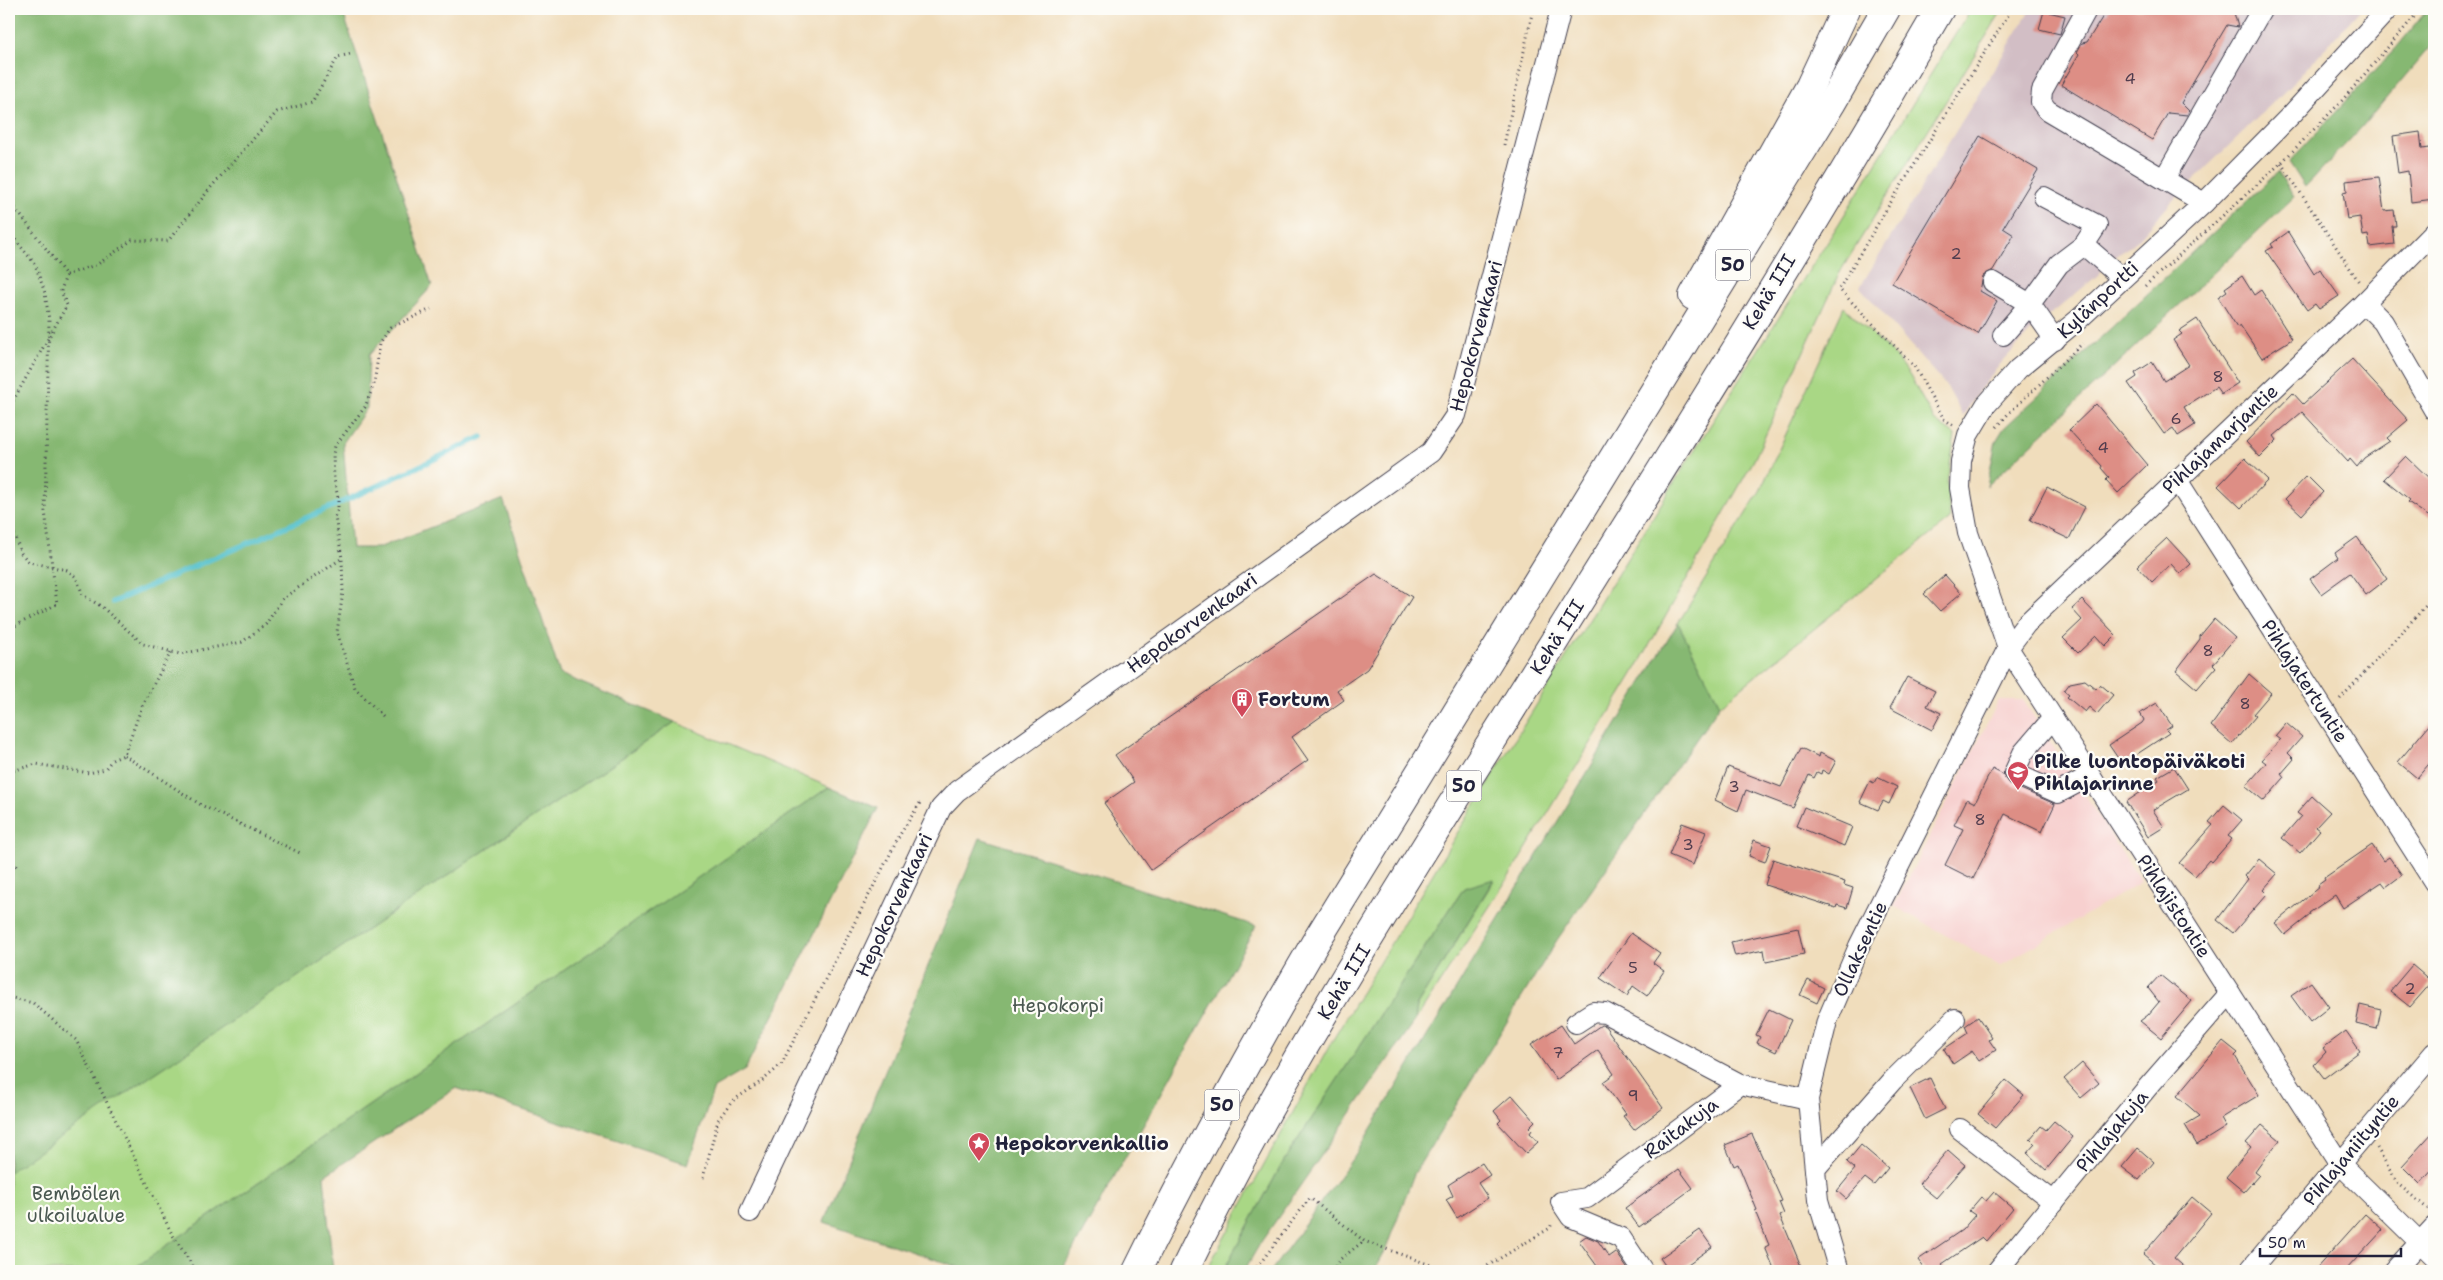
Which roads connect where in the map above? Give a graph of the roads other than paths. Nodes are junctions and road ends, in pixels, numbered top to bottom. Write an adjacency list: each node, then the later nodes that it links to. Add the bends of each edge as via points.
1 (1561, 9): 36 (street, Hepokorvenkaari, via 1456,415 1431,452 957,791 941,808)
2 (1846, 9): 20 (highway, via 1810,86 1680,319)
3 (1886, 9): 20 (highway, 50)
4 (1940, 9): 41 (highway, Kehä III / 50, via 1764,302 1320,1021)
5 (2087, 9): 8 (street, via 2042,91 2041,102 2048,110)
6 (2262, 9): 8 (street)
7 (2378, 12): 10 (street, Kylänportti, via 2293,113)
8 (2164, 179): 10 (street)
9 (2044, 197): 12 (street, via 2097,225)
10 (2204, 203): 13 (street, Kylänportti)
11 (2434, 232): 15 (street, Pihlajamarjantie)
12 (2084, 244): 13 (street); 16 (street, via 2058,264)
13 (2122, 278): 18 (street, Kylänportti)
14 (1993, 282): 16 (street)
15 (2368, 299): 19 (street); 21 (street, Pihlajamarjantie)
16 (2030, 304): 17 (street); 18 (street)
17 (2003, 334)
18 (2056, 340): 22 (street, Kylänportti, via 2018,369 1986,405 1968,435 1961,461 1960,488 1968,533)
19 (2434, 410)
20 (1635, 425): 40 (highway, 50, via 1315,943 1250,1054)
21 (2177, 480): 22 (street, Pihlajamarjantie, via 2026,624); 25 (street, Pihlajatertuntie)
22 (2008, 648): 23 (street, Pihlajistontie); 31 (street, Ollaksentie, via 1859,946 1828,1021)
23 (2053, 718): 24 (street, Pihlajistontie); 24 (street, via 2023,753 2014,773 2058,793)
24 (2090, 776): 26 (street, Pihlajistontie)
25 (2434, 882)
26 (2230, 993): 33 (street, Pihlajistontie); 35 (street, Pihlajakuja)
27 (1955, 1019): 34 (street, via 1893,1080)
28 (1576, 1023): 30 (street, via 1593,1012 1606,1013)
29 (2434, 1053): 33 (street, Pihlajaniityntie)
30 (1740, 1084): 31 (street); 42 (street, Raitakuja, via 1587,1198 1561,1202 1571,1217 1621,1238)
31 (1808, 1099): 34 (street, Ollaksentie)
32 (1960, 1129): 35 (street)
33 (2340, 1164): 38 (street, Pihlajistontie); 45 (street, Pihlajaniityntie)
34 (1815, 1169): 43 (street, Ollaksentie, via 1818,1200)
35 (2054, 1202): 44 (street, Pihlajakuja)
36 (750, 1212)
37 (2434, 1227): 38 (street)
38 (2419, 1243): 39 (street, Pihlajistontie); 46 (street)
39 (2434, 1256)
40 (1137, 1271)
41 (1184, 1271)
42 (1644, 1271)
43 (1839, 1271)
44 (1997, 1271)
45 (2249, 1271)
46 (2394, 1271)

